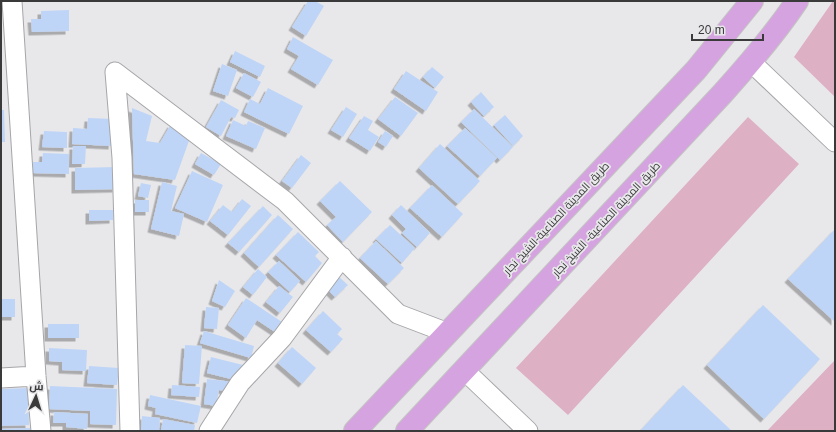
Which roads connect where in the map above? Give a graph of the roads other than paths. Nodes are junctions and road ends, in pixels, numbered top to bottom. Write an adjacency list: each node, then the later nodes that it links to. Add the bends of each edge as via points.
1 (12, 1): 9 (street)
2 (752, 1): 7 (main road, طريق المدينة الصناعية-الشيخ نجار, via 696,70)
3 (798, 1): 4 (main road, طريق المدينة الصناعية- الشيخ نجار)
4 (751, 62): 5 (street); 8 (main road, طريق المدينة الصناعية- الشيخ نجار)
5 (835, 142)
6 (342, 258): 7 (street, via 398,314); 12 (street, via 285,201 115,72 122,158); 13 (street, via 282,338 240,383)
7 (448, 333): 14 (main road, طريق المدينة الصناعية-الشيخ نجار)
8 (464, 370): 15 (main road, طريق المدينة الصناعية- الشيخ نجار); 16 (street)
9 (36, 376): 10 (street); 11 (street)
10 (1, 378)
11 (41, 431)
12 (130, 431)
13 (209, 431)
14 (355, 431)
15 (407, 431)
16 (528, 431)

